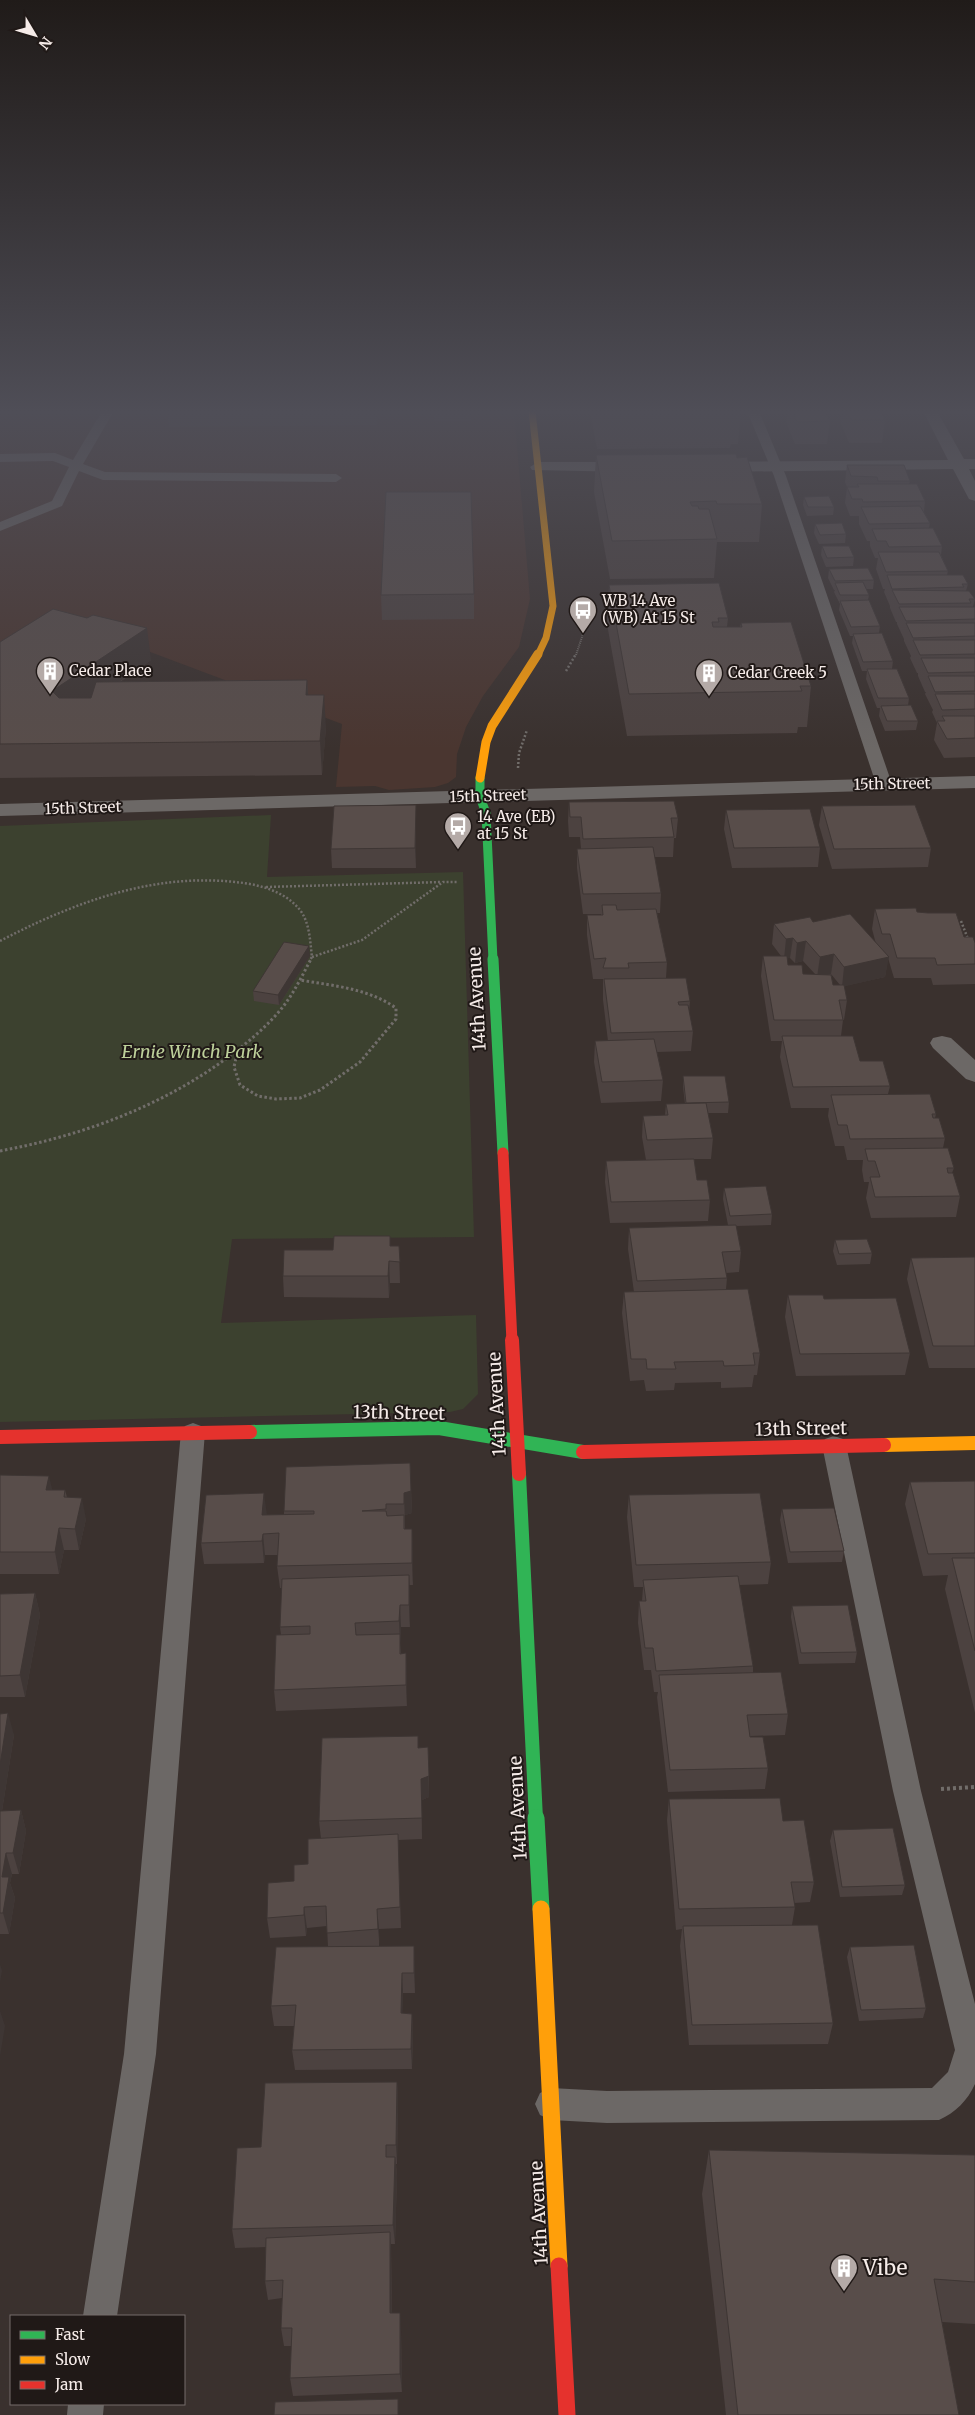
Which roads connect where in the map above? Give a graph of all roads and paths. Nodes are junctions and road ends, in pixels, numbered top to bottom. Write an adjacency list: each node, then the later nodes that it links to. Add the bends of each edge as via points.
1 (544, 524): 5 (street, 14th Avenue, via 553,606 546,638 489,734 480,778)
2 (796, 524): 4 (lane)
3 (975, 782): 4 (street, 15th Street)
4 (884, 784): 5 (street, 15th Street)
5 (480, 796): 6 (street, 15th Street); 7 (street, 14th Avenue, via 486,813)
6 (0, 810)
7 (489, 881): 8 (path); 21 (street, 14th Avenue)
8 (443, 882): 9 (path); 13 (path, via 362,940)
9 (266, 887): 12 (path, via 218,878 147,886 86,903); 13 (path, via 300,911)
10 (961, 921): 11 (path)
11 (968, 939)
12 (0, 941)
13 (312, 957): 14 (path)
14 (300, 980): 16 (path, via 277,1014); 16 (path, via 369,993 396,1008 396,1019 360,1062 320,1090 300,1098 258,1096 240,1085 234,1067)
15 (942, 1043): 17 (street)
16 (238, 1048): 18 (path, via 174,1092 129,1113 81,1132)
17 (975, 1074)
18 (0, 1151)
19 (192, 1432): 20 (street, 13th Street); 21 (street, 13th Street, via 439,1428); 25 (lane, via 140,2054)
20 (0, 1437)
21 (516, 1442): 23 (street, 13th Street, via 584,1452); 24 (street, 14th Avenue)
22 (975, 1442): 23 (street, 13th Street)
23 (834, 1446): 24 (lane, via 907,1791 970,2050 960,2082 939,2104 607,2107)
24 (551, 2104): 26 (street, 14th Avenue)
25 (100, 2315)
26 (567, 2415)

